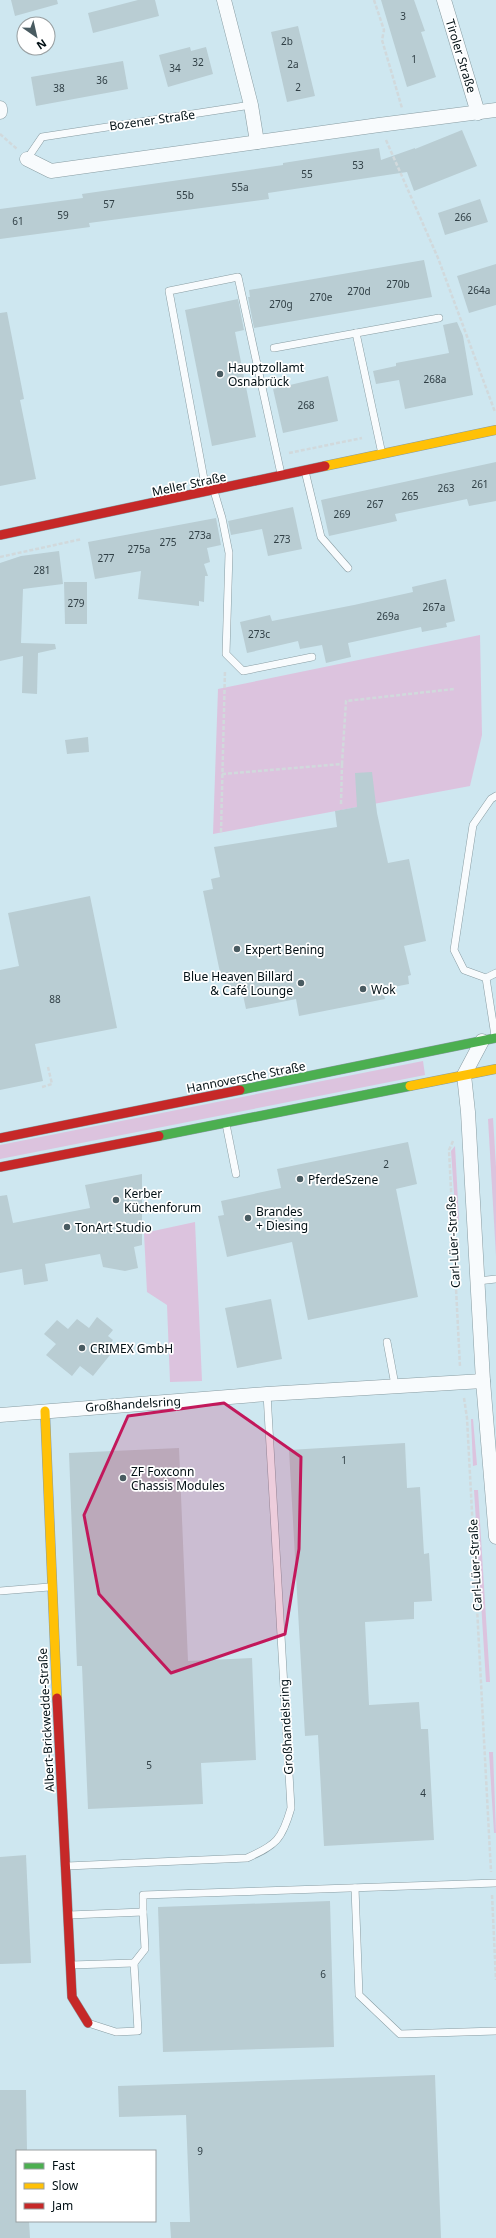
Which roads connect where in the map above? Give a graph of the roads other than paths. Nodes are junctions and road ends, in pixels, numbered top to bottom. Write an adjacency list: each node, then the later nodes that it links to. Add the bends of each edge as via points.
1 (224, 0): 3 (street)
2 (444, 0): 7 (street, Tiroler Straße)
3 (252, 105): 8 (street); 9 (lane, Bozener Straße, via 42,137)
4 (0, 108): 6 (street)
5 (496, 110): 7 (street)
6 (0, 112)
7 (478, 113): 8 (street)
8 (256, 142): 9 (street, via 51,171)
9 (27, 159)
10 (439, 318): 11 (lane)
11 (356, 333): 12 (lane); 14 (lane)
12 (274, 348)
13 (496, 430): 14 (street, Meller Straße)
14 (383, 455): 15 (street, Meller Straße)
15 (305, 471): 16 (street, Meller Straße); 19 (lane, via 321,538)
16 (281, 476): 17 (street, Meller Straße); 17 (lane, via 238,277 169,291)
17 (210, 492): 18 (street, Meller Straße); 20 (lane, via 222,518 229,553 226,654 243,671)
18 (0, 535)
19 (348, 568)
20 (312, 657)
21 (496, 796): 23 (lane, via 491,799 473,825 454,950 464,970)
22 (496, 973): 23 (lane)
23 (486, 978): 24 (lane)
24 (496, 1039): 25 (street, Hannoversche Straße)
25 (482, 1041): 27 (street); 29 (street, Hannoversche Straße)
26 (496, 1069): 27 (street)
27 (464, 1075): 28 (street); 33 (street, Carl-Lüer-Straße)
28 (226, 1123): 30 (street); 31 (lane)
29 (0, 1138)
30 (0, 1167)
31 (236, 1174)
32 (496, 1279): 33 (lane)
33 (478, 1281): 35 (street, Carl-Lüer-Straße)
34 (387, 1342): 36 (lane)
35 (483, 1381): 36 (street, Großhandelsring); 40 (street, Carl-Lüer-Straße)
36 (395, 1385): 37 (street, Großhandelsring)
37 (267, 1394): 38 (street, Großhandelsring); 43 (lane, Großhandelsring, via 291,1808 285,1830 268,1848 247,1858)
38 (45, 1411): 39 (street, Großhandelsring); 41 (street, Albert-Brickwedde-Straße)
39 (0, 1415)
40 (496, 1537)
41 (51, 1587): 42 (lane); 43 (street, Albert-Brickwedde-Straße)
42 (0, 1591)
43 (65, 1866): 47 (street, Albert-Brickwedde-Straße)
44 (494, 1883): 45 (lane)
45 (355, 1888): 46 (lane, via 143,1895); 51 (lane, via 359,1995 400,2034)
46 (143, 1912): 47 (lane); 48 (lane, via 145,1949)
47 (68, 1915): 49 (street, Albert-Brickwedde-Straße)
48 (134, 1962): 49 (lane); 50 (lane, via 138,2031 116,2032)
49 (70, 1965): 50 (street, Albert-Brickwedde-Straße, via 72,1997)
50 (88, 2023)
51 (496, 2031)

